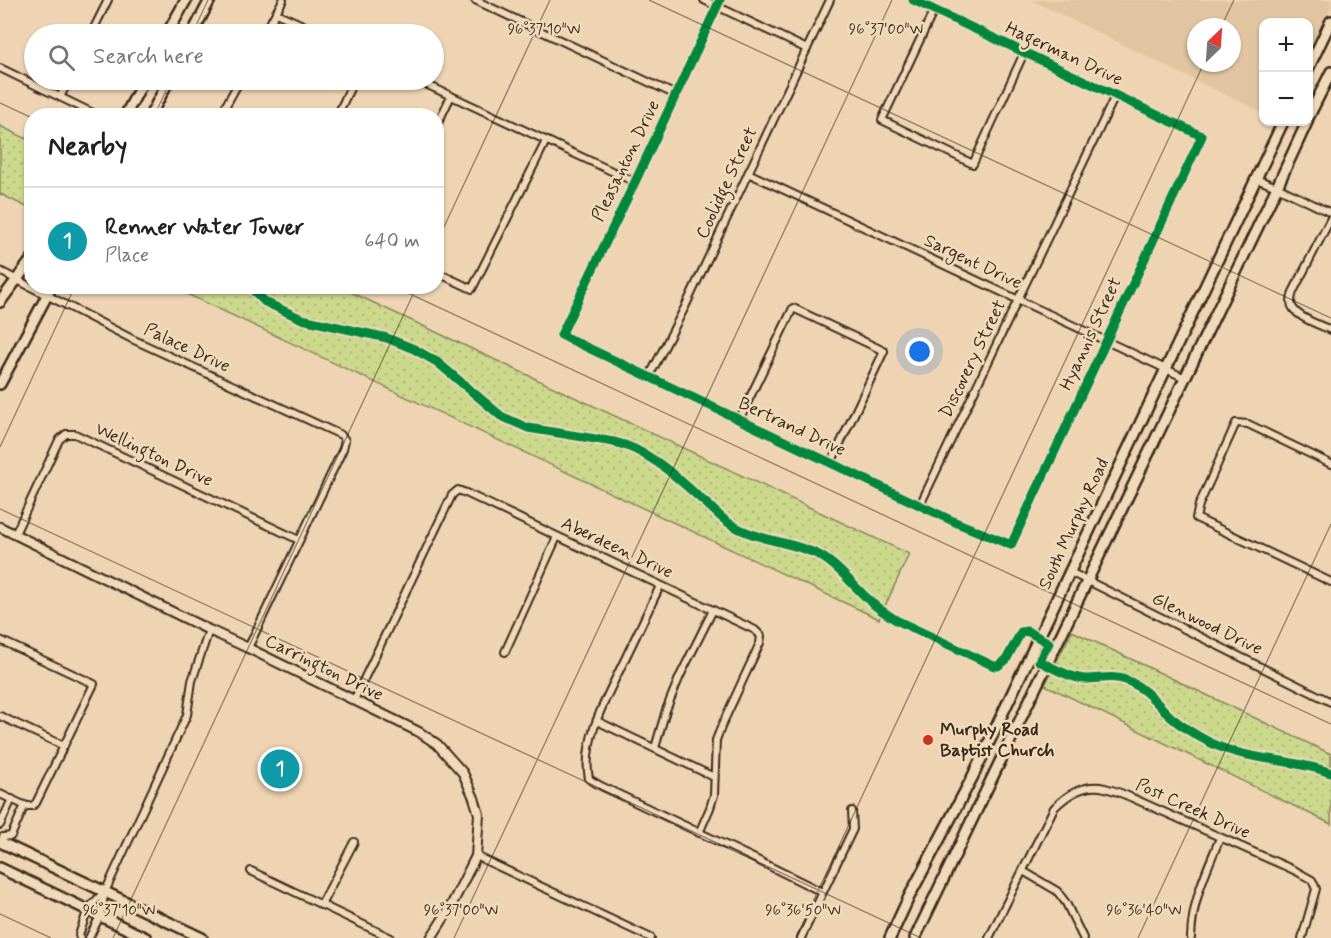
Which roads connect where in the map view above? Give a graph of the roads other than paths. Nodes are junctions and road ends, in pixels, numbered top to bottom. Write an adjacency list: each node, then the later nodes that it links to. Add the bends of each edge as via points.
1 (186, 0): 14 (main road)
2 (210, 0): 15 (main road)
3 (283, 0): 11 (street)
4 (475, 0): 33 (street)
5 (704, 0): 9 (street)
6 (830, 0): 18 (street, Coolidge Street)
7 (913, 0): 10 (street, Hagerman Drive)
8 (105, 1): 13 (street)
9 (718, 3): 18 (street); 33 (street, Pleasanton Drive)
10 (934, 10): 19 (street, Hagerman Drive); 19 (street, via 882,120 973,164)
11 (276, 13): 16 (street); 17 (street)
12 (1331, 21): 20 (main road)
13 (95, 24)
14 (173, 24)
15 (197, 24)
16 (270, 24)
17 (300, 24)
18 (807, 49): 47 (street, Coolidge Street)
19 (1024, 53): 34 (street, Hagerman Drive)
20 (1313, 59)
21 (0, 68): 24 (street)
22 (1313, 69): 23 (main road)
23 (1330, 74): 42 (main road, South Murphy Road)
24 (24, 80)
25 (46, 90): 35 (street)
26 (64, 90): 35 (street)
27 (139, 90): 37 (main road)
28 (164, 90): 38 (main road)
29 (234, 90): 39 (street)
30 (349, 90): 40 (street)
31 (438, 90): 32 (street)
32 (451, 96): 41 (street); 46 (street)
33 (676, 96): 49 (street, Pleasanton Drive)
34 (1115, 96): 45 (street, Hagerman Drive); 60 (street, Discovery Street)
35 (60, 97): 36 (street)
36 (83, 108)
37 (129, 108)
38 (154, 108)
39 (224, 108)
40 (341, 108)
41 (444, 110)
42 (1313, 110)
43 (1281, 126): 48 (main road, South Murphy Road)
44 (1305, 126): 50 (main road, South Murphy Road)
45 (1202, 136): 64 (street, Hyannis Street)
46 (546, 141): 49 (street); 55 (street, via 472,289)
47 (748, 173): 60 (street, Sargent Drive); 66 (street, Coolidge Street)
48 (1256, 179): 50 (street); 65 (main road, South Murphy Road)
49 (635, 182): 63 (street, Pleasanton Drive)
50 (1277, 187): 51 (street); 67 (main road, South Murphy Road)
51 (1331, 213)
52 (1331, 218): 62 (street, via 1291,303 1295,312)
53 (24, 269): 56 (main road)
54 (0, 271): 56 (street, Palace Drive)
55 (444, 276)
56 (16, 279): 57 (street, Palace Drive); 61 (main road)
57 (24, 282)
58 (48, 294): 68 (main road)
59 (55, 294): 76 (street, Palace Drive, via 132,339 341,435 345,441 343,449)
60 (1018, 300): 64 (street, Sargent Drive); 72 (street, Discovery Street)
61 (0, 302)
62 (1331, 330)
63 (561, 335): 66 (street, Bertrand Drive)
64 (1106, 341): 65 (street, Sargent Drive); 77 (street, Hyannis Street)
65 (1166, 369): 67 (street, Sargent Drive); 78 (main road, South Murphy Road)
66 (650, 377): 69 (street, Bertrand Drive)
67 (1185, 378): 79 (main road, South Murphy Road)
68 (0, 384)
69 (739, 420): 70 (street, Bertrand Drive); 70 (street, via 793,308 884,351)
70 (831, 463): 72 (street, Bertrand Drive)
71 (1331, 464): 80 (street, via 1248,424 1236,423 1196,518)
72 (920, 505): 77 (street, Bertrand Drive)
73 (0, 527): 74 (street, Carrington Drive)
74 (15, 534): 76 (street, Wellington Drive, via 59,440 66,434 75,434); 83 (street, Carrington Drive)
75 (557, 537): 81 (street, Aberdeen Drive); 86 (street); 87 (street, Aberdeen Drive, via 458,490 452,495)
76 (299, 540): 85 (street)
77 (1011, 545)
78 (1070, 572): 79 (street, Glenwood Drive); 98 (main road, South Murphy Road)
79 (1087, 582): 88 (street, Glenwood Drive); 100 (main road, South Murphy Road)
80 (1331, 582)
81 (660, 586): 82 (street, Aberdeen Drive); 90 (street)
82 (713, 610): 92 (street, via 670,702); 93 (street, Aberdeen Drive, via 760,636 716,740)
83 (209, 630): 85 (street, Carrington Drive); 109 (street, via 192,681 187,715)
84 (0, 640): 91 (street, via 94,684)
85 (248, 648): 87 (street, Carrington Drive)
86 (505, 652)
87 (354, 700): 105 (street, Carrington Drive, via 437,744 463,773 479,813)
88 (1331, 702)
89 (0, 716): 91 (street)
90 (597, 721): 92 (street); 101 (street, via 586,768 588,779)
91 (64, 746): 96 (street, via 39,799)
92 (655, 748): 93 (street)
93 (714, 777): 101 (street, via 714,795)
94 (0, 794): 95 (street)
95 (12, 799): 96 (street); 99 (street)
96 (28, 806): 103 (street, via 11,836)
97 (852, 811): 110 (street, via 853,829)
98 (949, 822): 100 (main road); 122 (main road, South Murphy Road)
99 (0, 825)
100 (967, 832): 123 (main road, South Murphy Road)
101 (699, 833): 110 (street)
102 (1220, 838): 108 (street, Post Creek Drive, via 1128,796 1104,787 1090,787 1065,797 1054,808); 126 (street, via 1196,898); 127 (street, Post Creek Drive, via 1312,880 1316,889)
103 (1, 840): 109 (main road)
104 (354, 842): 111 (street)
105 (476, 856): 119 (street, Carrington Drive); 120 (street)
106 (0, 868): 112 (main road)
107 (251, 871): 111 (street)
108 (1023, 871): 124 (street); 125 (street, via 1057,891)
109 (105, 892): 112 (street); 113 (street); 117 (main road)
110 (822, 892): 121 (street)
111 (321, 905): 118 (street)
112 (88, 909): 113 (main road); 114 (street)
113 (100, 916): 115 (street); 116 (main road)
114 (80, 938)
115 (89, 938)
116 (146, 938)
117 (202, 938)
118 (391, 938)
119 (431, 938)
120 (651, 938)
121 (801, 938)
122 (890, 938)
123 (915, 938)
124 (989, 938)
125 (1083, 938)
126 (1191, 938)
127 (1302, 938)

